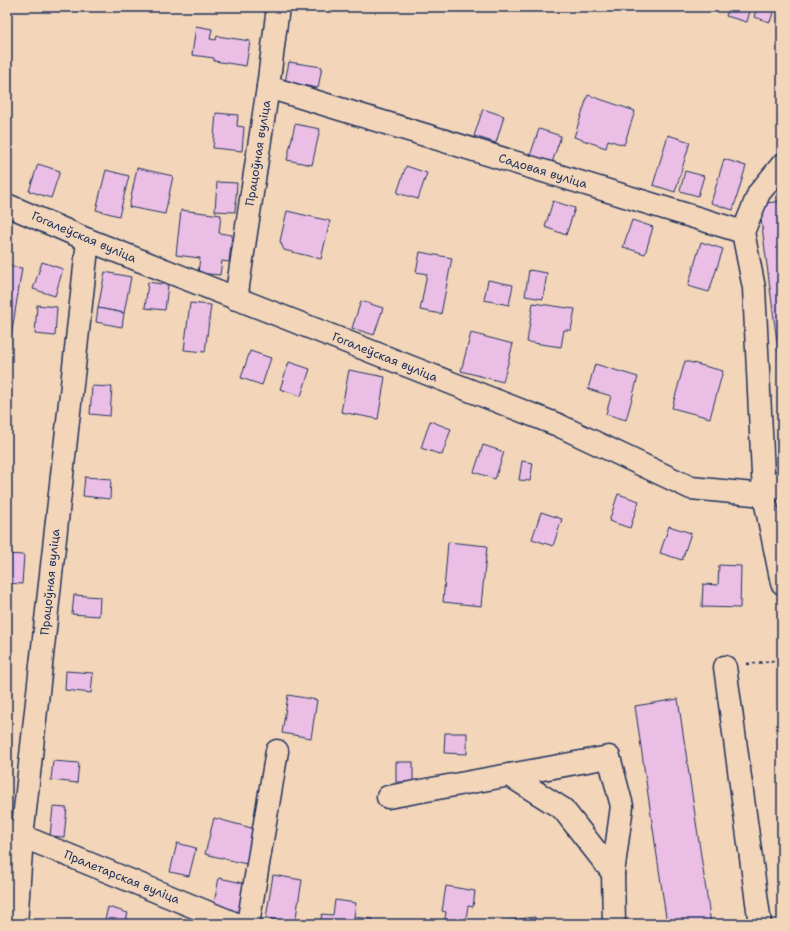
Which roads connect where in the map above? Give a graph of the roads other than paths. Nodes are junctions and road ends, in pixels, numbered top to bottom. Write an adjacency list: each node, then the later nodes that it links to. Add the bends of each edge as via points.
1 (278, 7): 2 (street, Працоўная вуліца)
2 (268, 87): 5 (street, Садовая вуліца); 7 (street, Працоўная вуліца)
3 (782, 164): 5 (street, via 759,193)
4 (7, 205): 6 (street, Гогалеўская вуліца)
5 (743, 232): 9 (street, via 754,288)
6 (88, 240): 7 (street, Гогалеўская вуліца); 15 (street, Працоўная вуліца)
7 (236, 298): 9 (street, Гогалеўская вуліца, via 558,425 691,488)
8 (782, 481): 9 (street)
9 (764, 495): 10 (street)
10 (782, 583)
11 (725, 667): 21 (street)
12 (276, 751): 19 (street)
13 (509, 775): 14 (street); 16 (street, via 563,809); 16 (street, via 609,757 622,806)
14 (388, 797)
15 (15, 834): 17 (street, Працоўная вуліца); 18 (street, Пралетарская вуліца)
16 (613, 873): 20 (street)
17 (16, 924)
18 (236, 924)
19 (248, 924)
20 (614, 924)
21 (760, 924)

